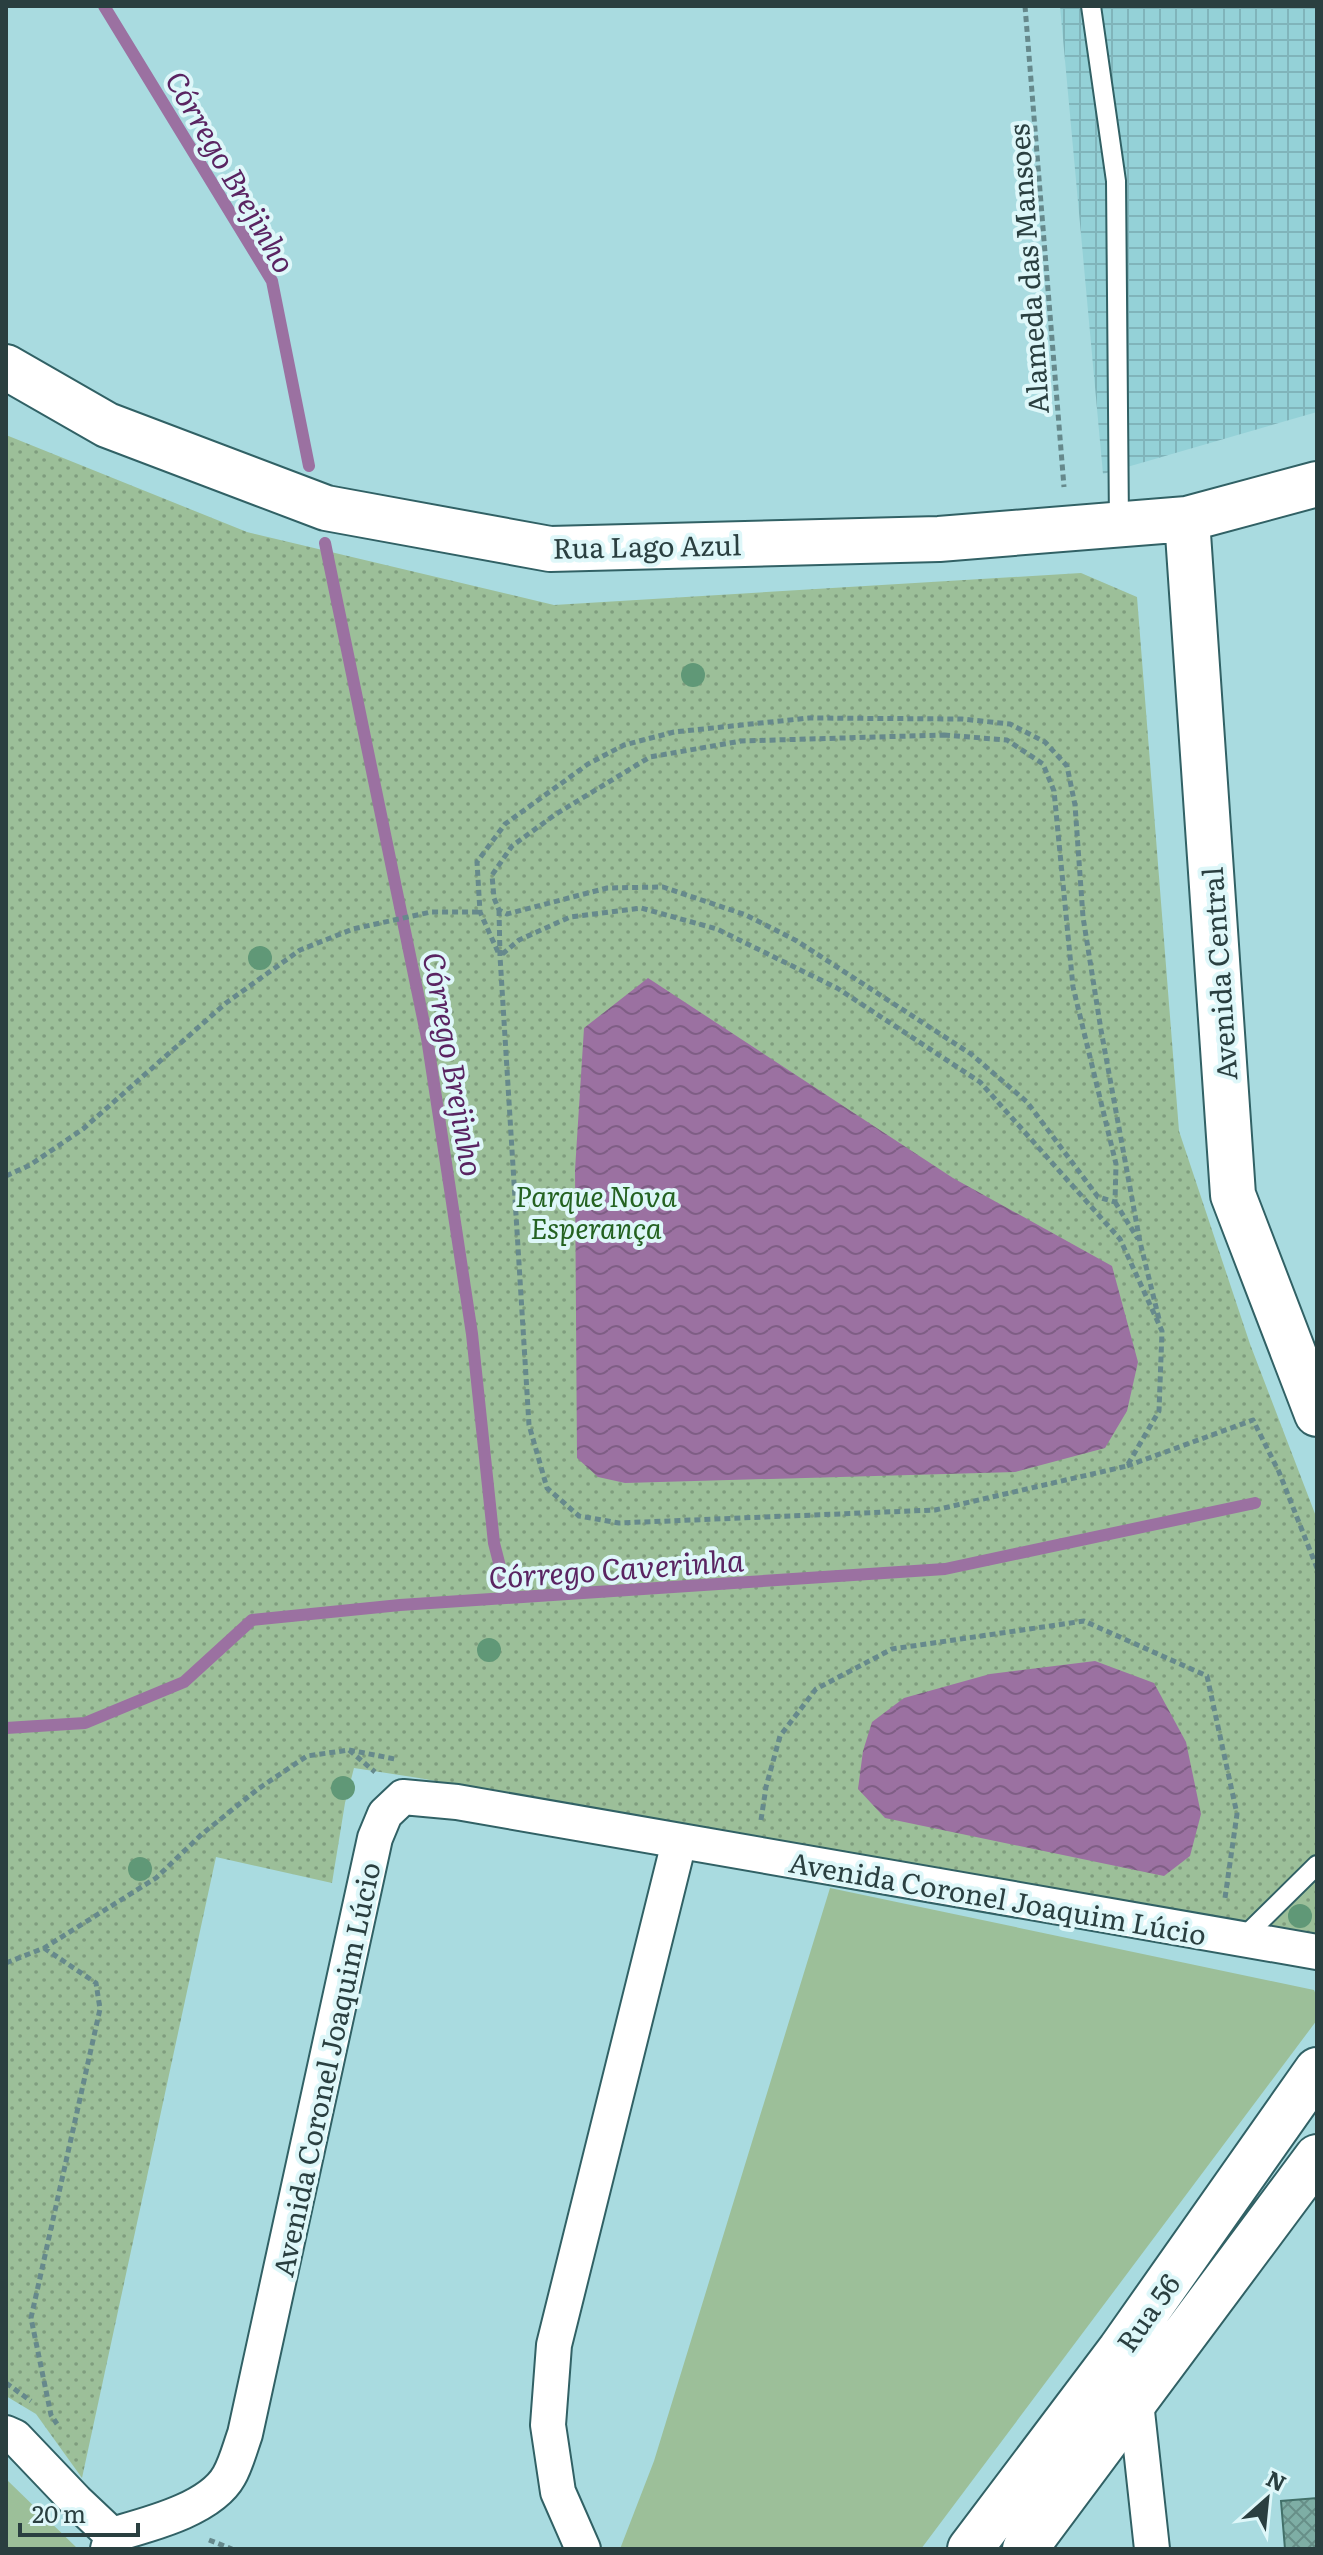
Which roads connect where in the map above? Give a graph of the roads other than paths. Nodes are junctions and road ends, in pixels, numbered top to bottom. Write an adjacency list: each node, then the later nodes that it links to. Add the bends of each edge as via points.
1 (1091, 6): 5 (lane, via 1116,181)
2 (6, 367): 5 (street, Rua Lago Azul, via 107,425 326,508 550,549 939,539)
3 (1317, 484): 4 (street, Rua Lago Azul)
4 (1187, 519): 5 (street, Rua Lago Azul); 6 (street, Avenida Central, via 1233,1195)
5 (1119, 524)
6 (1317, 1414)
7 (679, 1842): 9 (street, Avenida Coronel Joaquim Lúcio); 15 (street, Avenida Coronel Joaquim Lúcio, via 457,1802 403,1797 385,1814 375,1838 245,2434 228,2478 202,2502); 16 (street, via 554,2345 548,2425 558,2492)
8 (1317, 1865): 9 (lane)
9 (1230, 1936): 10 (street, Avenida Coronel Joaquim Lúcio)
10 (1317, 1952)
11 (1317, 2070): 17 (street, Rua 56, via 1120,2350)
12 (1317, 2157): 13 (street, Rua 56)
13 (1136, 2402): 18 (street, Rua 56); 19 (street)
14 (6, 2433): 15 (street)
15 (110, 2542)
16 (583, 2549)
17 (970, 2549)
18 (1025, 2549)
19 (1152, 2549)

